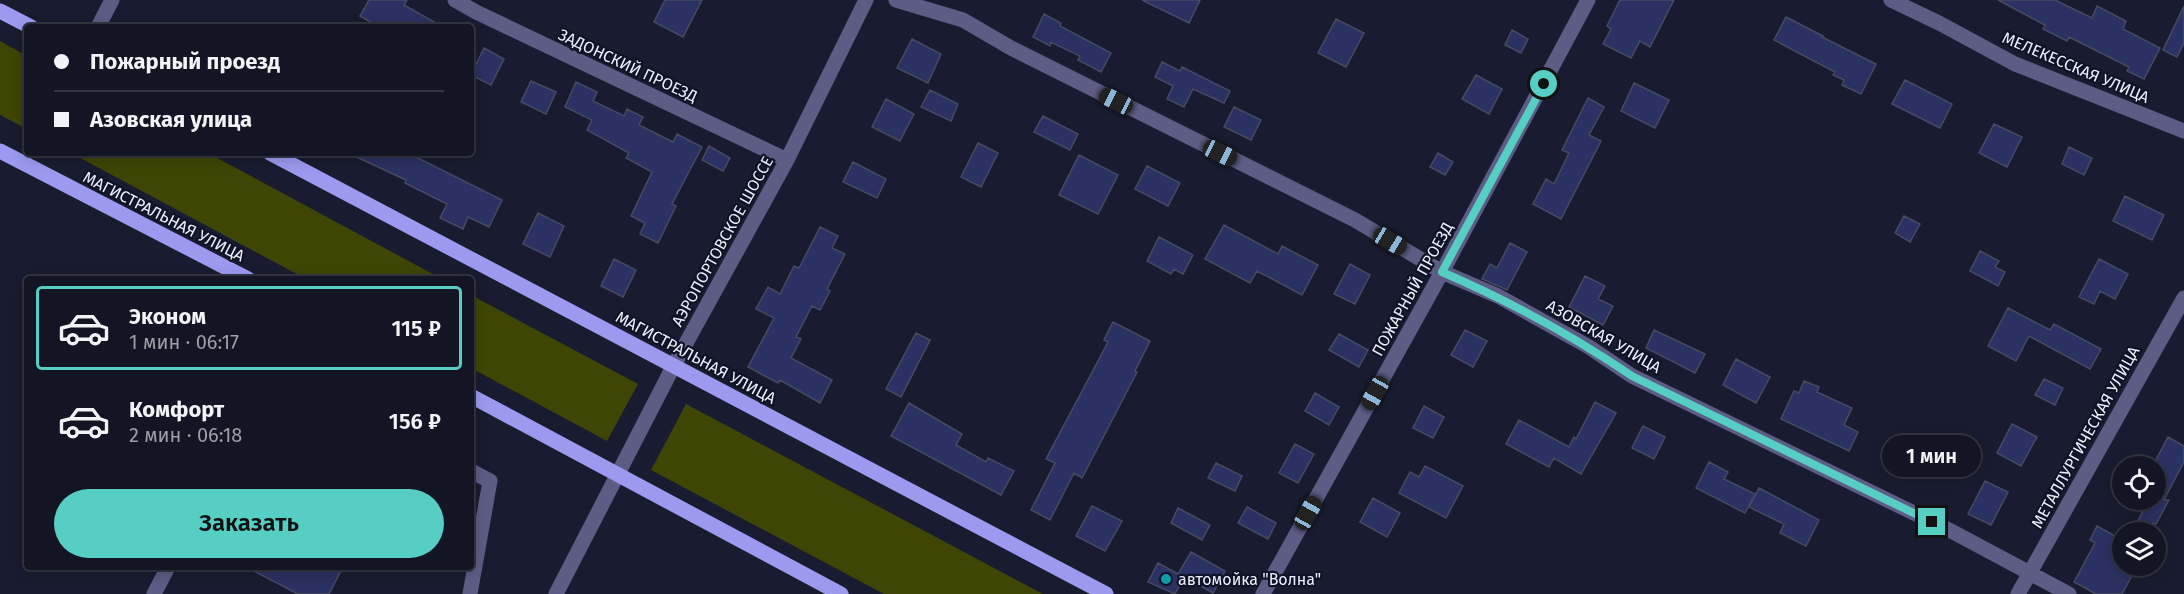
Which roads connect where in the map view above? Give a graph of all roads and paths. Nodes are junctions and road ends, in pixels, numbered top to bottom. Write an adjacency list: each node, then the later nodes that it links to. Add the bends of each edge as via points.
1 (112, 0): 9 (street)
2 (455, 0): 13 (street, ЗАДОНСКИЙ ПРОЕЗД)
3 (866, 0): 13 (street, АЭРОПОРТОВСКОЕ ШОССЕ)
4 (896, 0): 14 (street, АЗОВСКАЯ УЛИЦА, via 963,20 1011,48 1355,220)
5 (1588, 0): 14 (street, ПОЖАРНЫЙ ПРОЕЗД)
6 (1892, 0): 10 (street, МЕЛЕКЕССКАЯ УЛИЦА, via 2015,64)
7 (0, 11): 8 (main road)
8 (24, 24)
9 (100, 24)
10 (2184, 130)
11 (0, 151): 15 (main road, МАГИСТРАЛЬНАЯ УЛИЦА)
12 (276, 156): 17 (main road, МАГИСТРАЛЬНАЯ УЛИЦА)
13 (787, 160): 17 (street, АЭРОПОРТОВСКОЕ ШОССЕ)
14 (1442, 272): 22 (street, АЗОВСКАЯ УЛИЦА, via 1498,296 1632,376); 28 (street, ПОЖАРНЫЙ ПРОЕЗД)
15 (242, 276)
16 (2184, 298): 22 (street, МЕТАЛЛУРГИЧЕСКАЯ УЛИЦА)
17 (674, 365): 20 (street, АЭРОПОРТОВСКОЕ ШОССЕ); 27 (main road, МАГИСТРАЛЬНАЯ УЛИЦА)
18 (474, 398): 20 (main road)
19 (474, 473): 24 (street, via 490,482)
20 (619, 475): 25 (street, АЭРОПОРТОВСКОЕ ШОССЕ); 26 (main road)
21 (167, 570): 23 (street)
22 (2029, 572): 29 (street, МЕТАЛЛУРГИЧЕСКАЯ УЛИЦА); 30 (street, АЗОВСКАЯ УЛИЦА)
23 (158, 592)
24 (470, 594)
25 (556, 594)
26 (841, 594)
27 (1106, 594)
28 (1263, 594)
29 (2018, 594)
30 (2069, 594)

